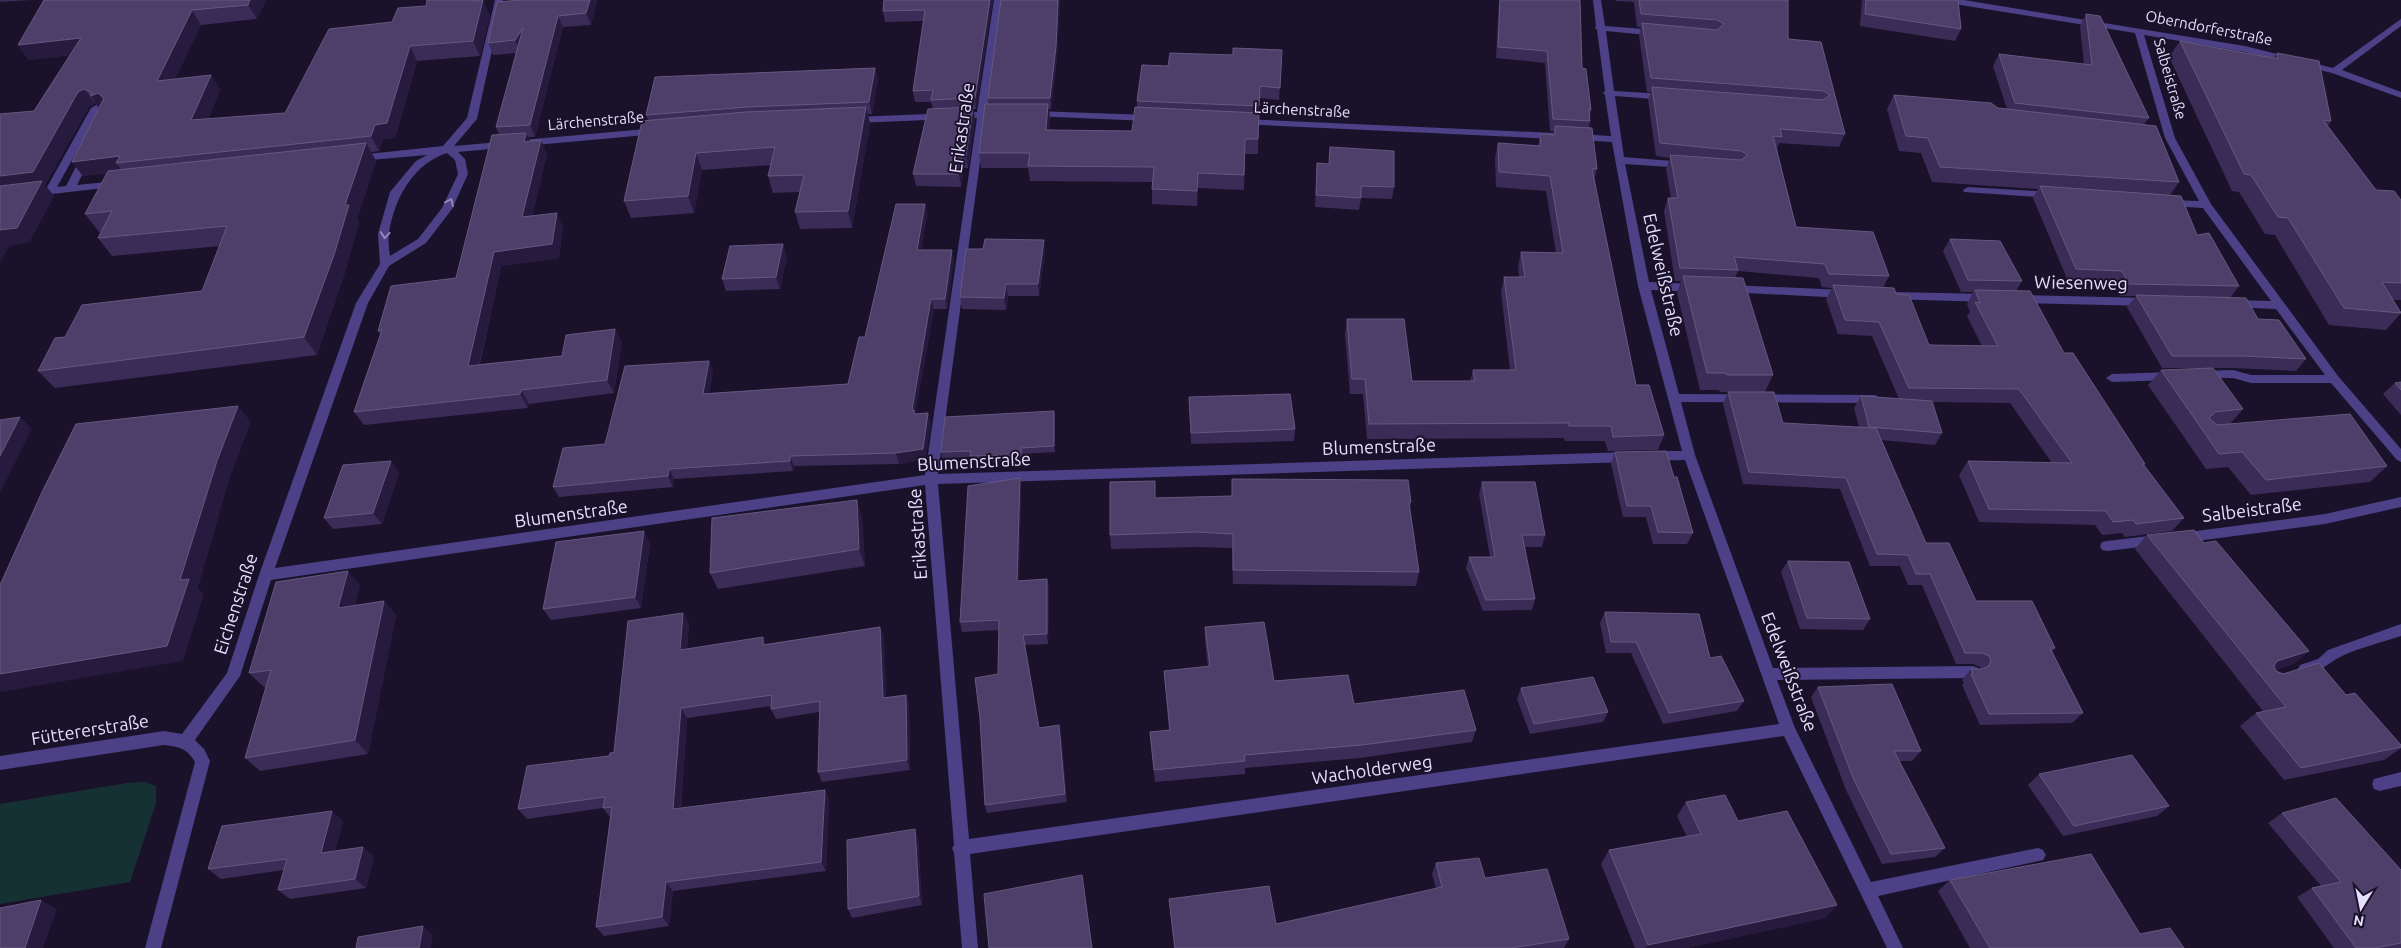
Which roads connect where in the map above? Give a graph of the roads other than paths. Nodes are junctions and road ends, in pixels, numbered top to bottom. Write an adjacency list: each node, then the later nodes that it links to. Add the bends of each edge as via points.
1 (499, 0): 23 (street, via 472,119)
2 (998, 0): 14 (street, Erikastraße)
3 (1596, 0): 6 (street, Edelweißstraße)
4 (1948, 0): 7 (street, Oberndorferstraße)
5 (2401, 22): 9 (street)
6 (1599, 28): 8 (street); 10 (street, Edelweißstraße)
7 (2138, 30): 9 (street, Oberndorferstraße, via 2245,49); 34 (street, Salbeistraße, via 2165,137)
8 (1666, 34)
9 (2335, 71): 11 (street, Oberndorferstraße)
10 (1608, 93): 12 (street); 21 (street, Edelweißstraße)
11 (2401, 95)
12 (1675, 98)
13 (96, 108): 30 (street)
14 (982, 114): 15 (street); 18 (street); 52 (street, Erikastraße)
15 (1008, 114)
16 (1027, 114): 17 (street)
17 (1162, 119)
18 (843, 120)
19 (1231, 122): 21 (street, Lärchenstraße)
20 (665, 130): 23 (street, Lärchenstraße)
21 (1616, 139): 25 (street, Edelweißstraße)
22 (91, 146): 28 (street)
23 (447, 148): 24 (street, Lärchenstraße); 35 (street, one-way to 35, via 420,163 395,192 383,234); 35 (street, Eichenstraße, one-way to 23, via 422,241 447,210 463,174 460,159)
24 (344, 159)
25 (1619, 160): 26 (street); 36 (street, Edelweißstraße)
26 (1697, 166)
27 (129, 183): 28 (street)
28 (70, 189): 30 (street)
29 (1968, 190): 31 (street)
30 (50, 191): 32 (street)
31 (2067, 196)
32 (0, 197)
33 (2157, 202): 34 (street)
34 (2206, 205): 43 (street, Salbeistraße)
35 (385, 264): 55 (street, Eichenstraße, via 362,303)
36 (1644, 286): 37 (street); 46 (street, Edelweißstraße)
37 (1702, 288)
38 (1722, 289): 39 (street)
39 (1857, 294)
40 (1886, 296): 41 (street, Wiesenweg)
41 (2160, 302)
42 (2219, 304): 43 (street)
43 (2277, 305): 45 (street, Salbeistraße)
44 (2112, 378): 45 (street, via 2233,374 2251,380)
45 (2334, 379): 48 (street, Salbeistraße)
46 (1674, 398): 47 (street); 50 (street, Edelweißstraße)
47 (1877, 399)
48 (2369, 420): 49 (street); 51 (street, Salbeistraße)
49 (2350, 422)
50 (1690, 455): 52 (street, Blumenstraße); 59 (street, Edelweißstraße)
51 (2401, 457)
52 (931, 480): 55 (street, Blumenstraße); 65 (street, Erikastraße)
53 (2401, 502): 54 (street, Salbeistraße, via 2325,519)
54 (2107, 546)
55 (266, 575): 61 (street, Eichenstraße, via 233,676)
56 (2401, 630): 58 (street, via 2333,654 2323,664)
57 (1973, 672): 59 (street)
58 (2295, 672)
59 (1769, 674): 60 (street, Edelweißstraße)
60 (1788, 729): 65 (street, Wacholderweg); 67 (street, Edelweißstraße)
61 (186, 741): 62 (street, Füttererstraße, via 164,738 127,742); 68 (street, via 196,747 203,761)
62 (0, 764)
63 (2401, 779): 64 (street)
64 (2379, 784)
65 (960, 848): 69 (street, Erikastraße)
66 (2038, 855): 67 (street)
67 (1867, 891): 70 (street, Edelweißstraße)
68 (153, 948)
69 (970, 948)
70 (1895, 948)

